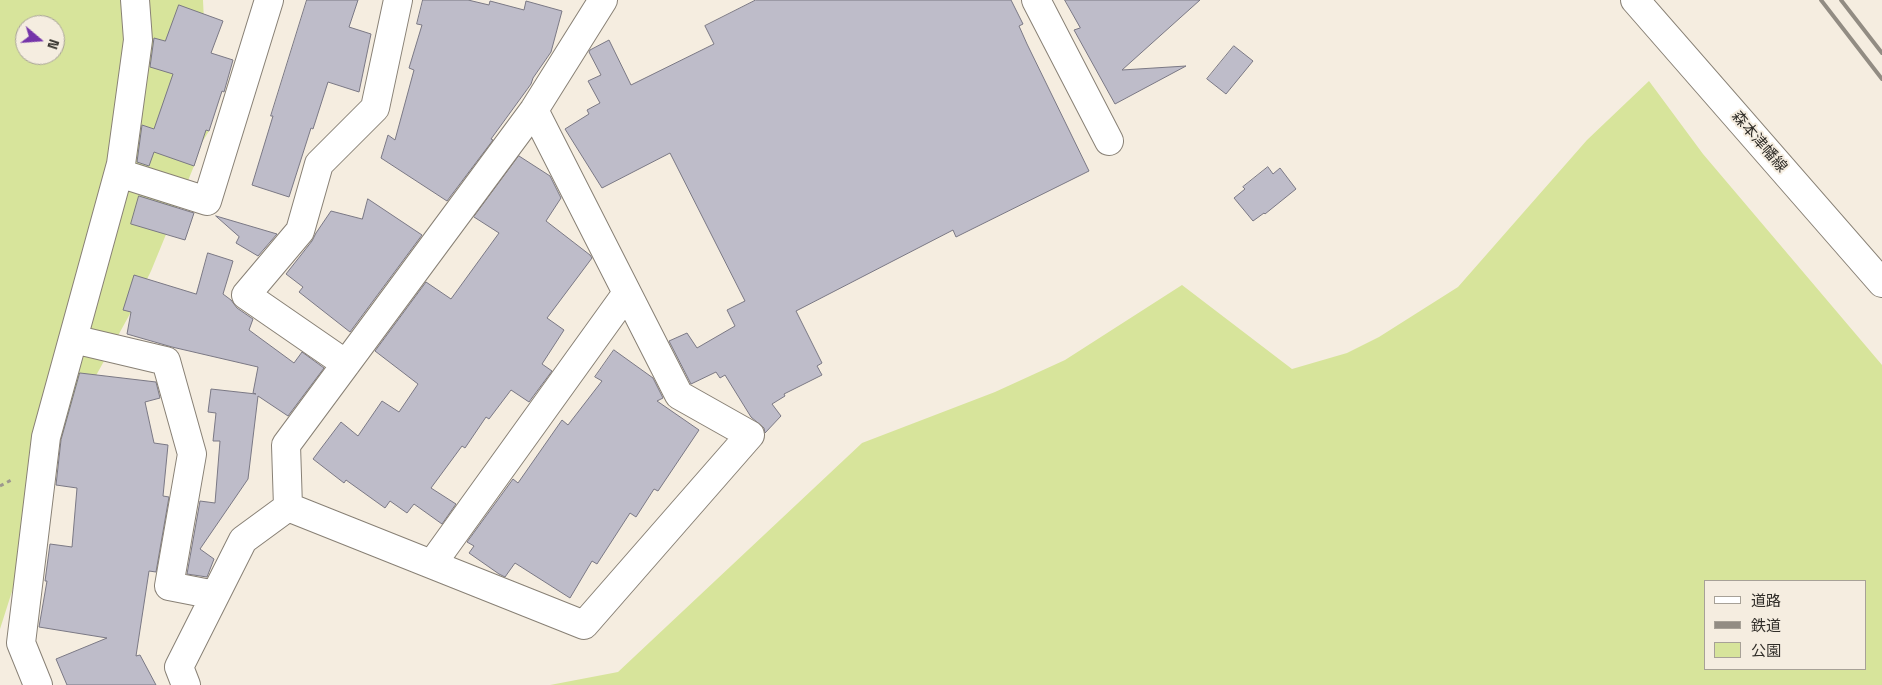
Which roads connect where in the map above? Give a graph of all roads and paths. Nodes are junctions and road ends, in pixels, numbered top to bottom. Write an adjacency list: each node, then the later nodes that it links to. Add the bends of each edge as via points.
1 (135, 0): 9 (street, via 138,40)
2 (269, 0): 9 (street, via 207,200)
3 (398, 0): 13 (street, via 375,108 319,164 300,230 246,294)
4 (600, 0): 7 (street)
5 (1036, 0): 8 (street)
6 (1635, 0): 10 (street, 森本津幡線)
7 (534, 110): 11 (street); 13 (street)
8 (1108, 141)
9 (119, 173): 12 (street)
10 (1882, 283)
11 (627, 293): 15 (street); 15 (street, via 680,395 750,435 584,626)
12 (73, 339): 16 (street, via 166,361 192,454 169,586); 17 (street, via 46,437 22,643)
13 (346, 364): 14 (street, via 286,445)
14 (288, 506): 15 (street); 16 (street, via 243,540)
15 (432, 564)
16 (215, 595): 18 (street, via 179,668)
17 (38, 685)
18 (186, 685)

